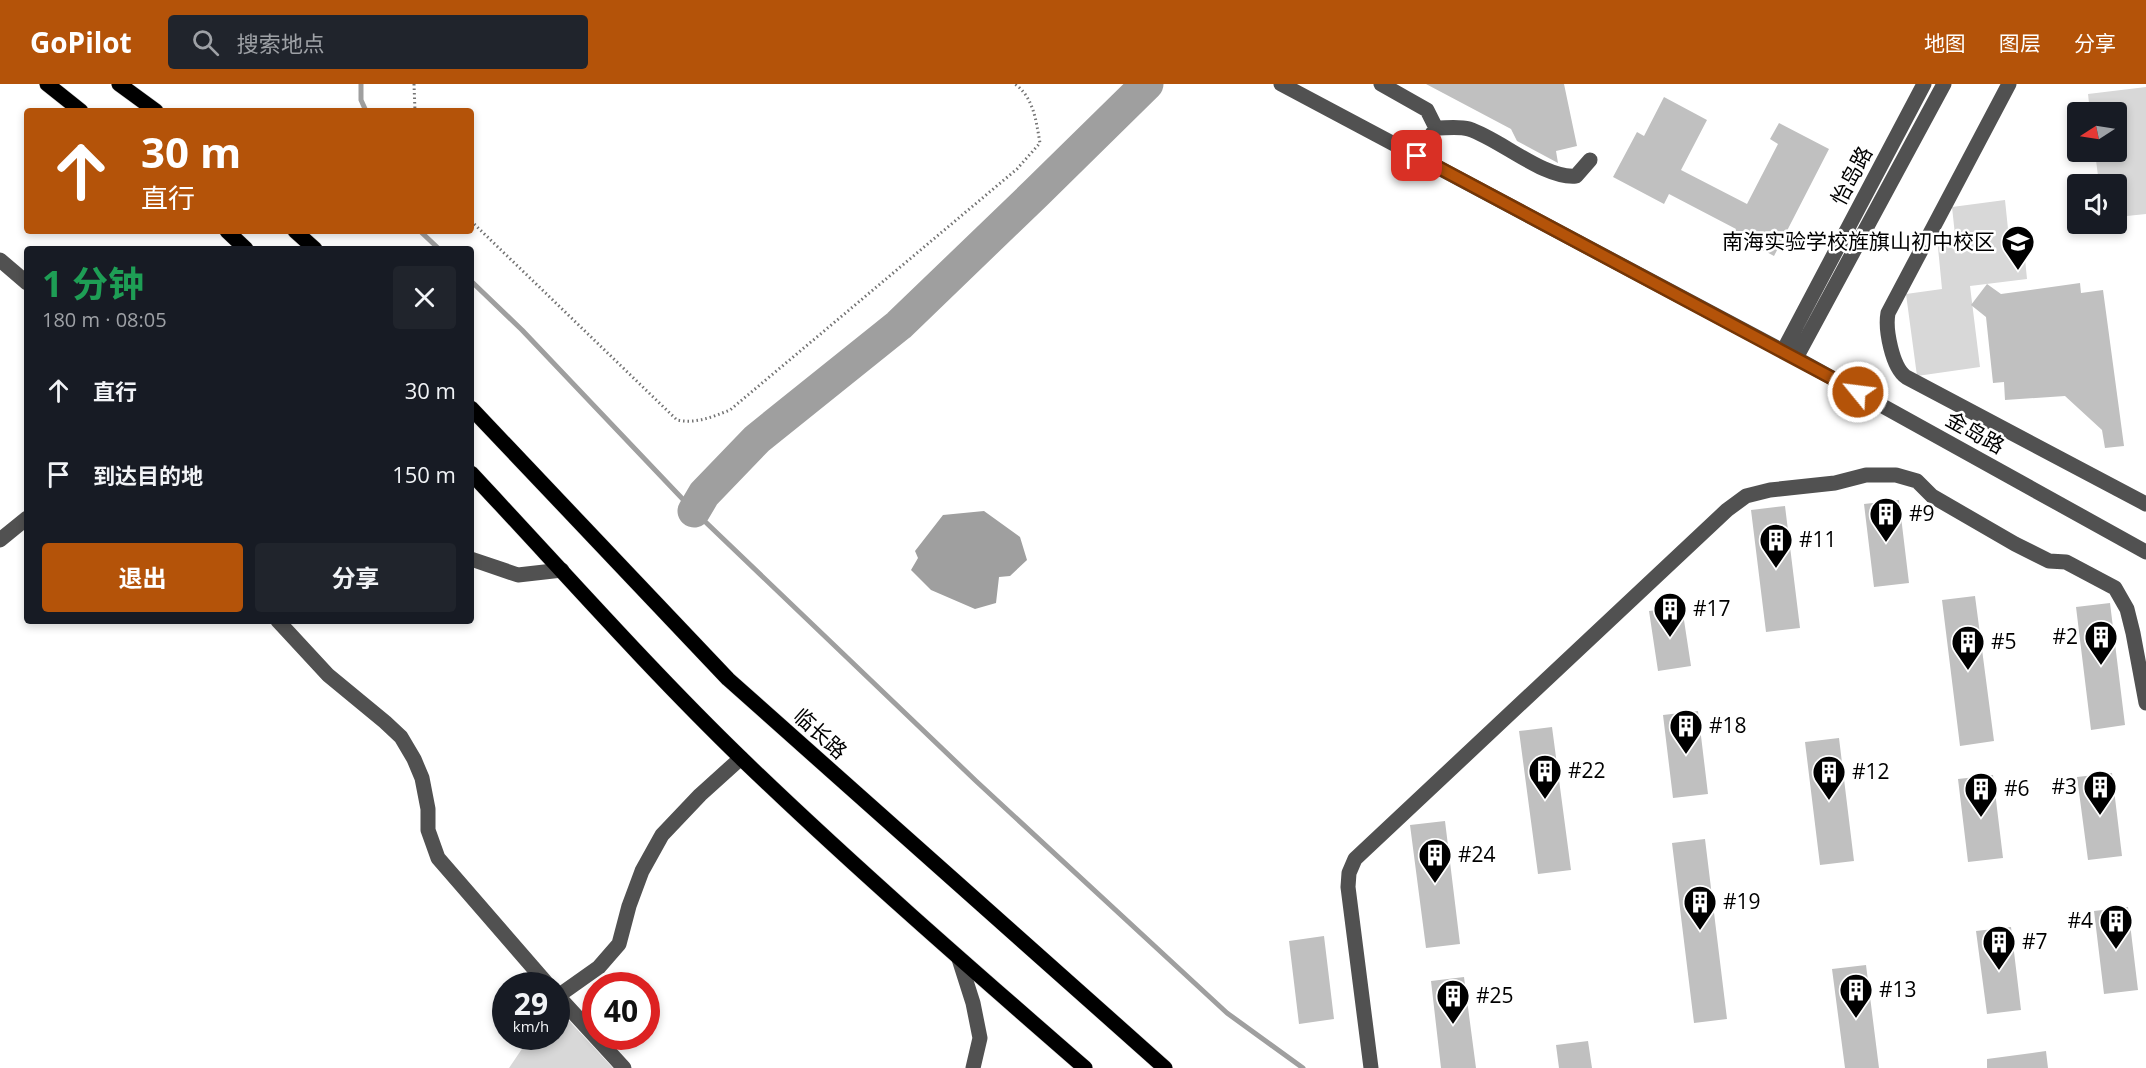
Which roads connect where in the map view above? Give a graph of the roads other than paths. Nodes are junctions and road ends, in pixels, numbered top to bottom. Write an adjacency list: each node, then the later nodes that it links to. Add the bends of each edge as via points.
1 (47, 84): 8 (main road)
2 (119, 84): 9 (main road)
3 (1281, 84): 11 (street, 金岛路)
4 (1381, 84): 10 (street, via 1427,110)
5 (1924, 84): 19 (street, 怡岛路)
6 (1944, 84): 19 (street)
7 (2009, 84): 22 (street, via 1888,313 1886,324 1895,360 1905,377)
8 (77, 108)
9 (152, 108)
10 (1436, 128): 11 (street); 12 (street, via 1468,129 1567,177 1576,176)
11 (1417, 156): 19 (street, 金岛路)
12 (1590, 160)
13 (230, 234): 15 (main road)
14 (298, 234): 16 (main road)
15 (243, 246)
16 (312, 246)
17 (0, 260): 18 (street)
18 (24, 280)
19 (1790, 355): 25 (street, 金岛路)
20 (474, 411): 38 (main road, 临长路, via 728,680)
21 (474, 476): 27 (main road)
22 (2146, 504)
23 (24, 520): 24 (street)
24 (0, 540)
25 (2146, 552)
26 (474, 561): 27 (street, via 518,575)
27 (562, 570): 30 (main road)
28 (281, 624): 32 (street, via 328,675 401,738 422,778 428,830 438,858)
29 (2146, 703): 39 (street, via 2127,609 2115,588 2066,562 2049,561 2015,544 1932,496 1917,481 1896,475 1866,475 1746,496 1355,859 1348,887)
30 (741, 758): 31 (main road); 33 (street, via 662,835 642,871 620,944 599,968)
31 (959, 959): 36 (street, via 980,1038); 37 (main road)
32 (538, 972)
33 (570, 984)
34 (570, 1009): 35 (street)
35 (624, 1068)
36 (974, 1068)
37 (1085, 1068)
38 (1165, 1068)
39 (1371, 1068)

